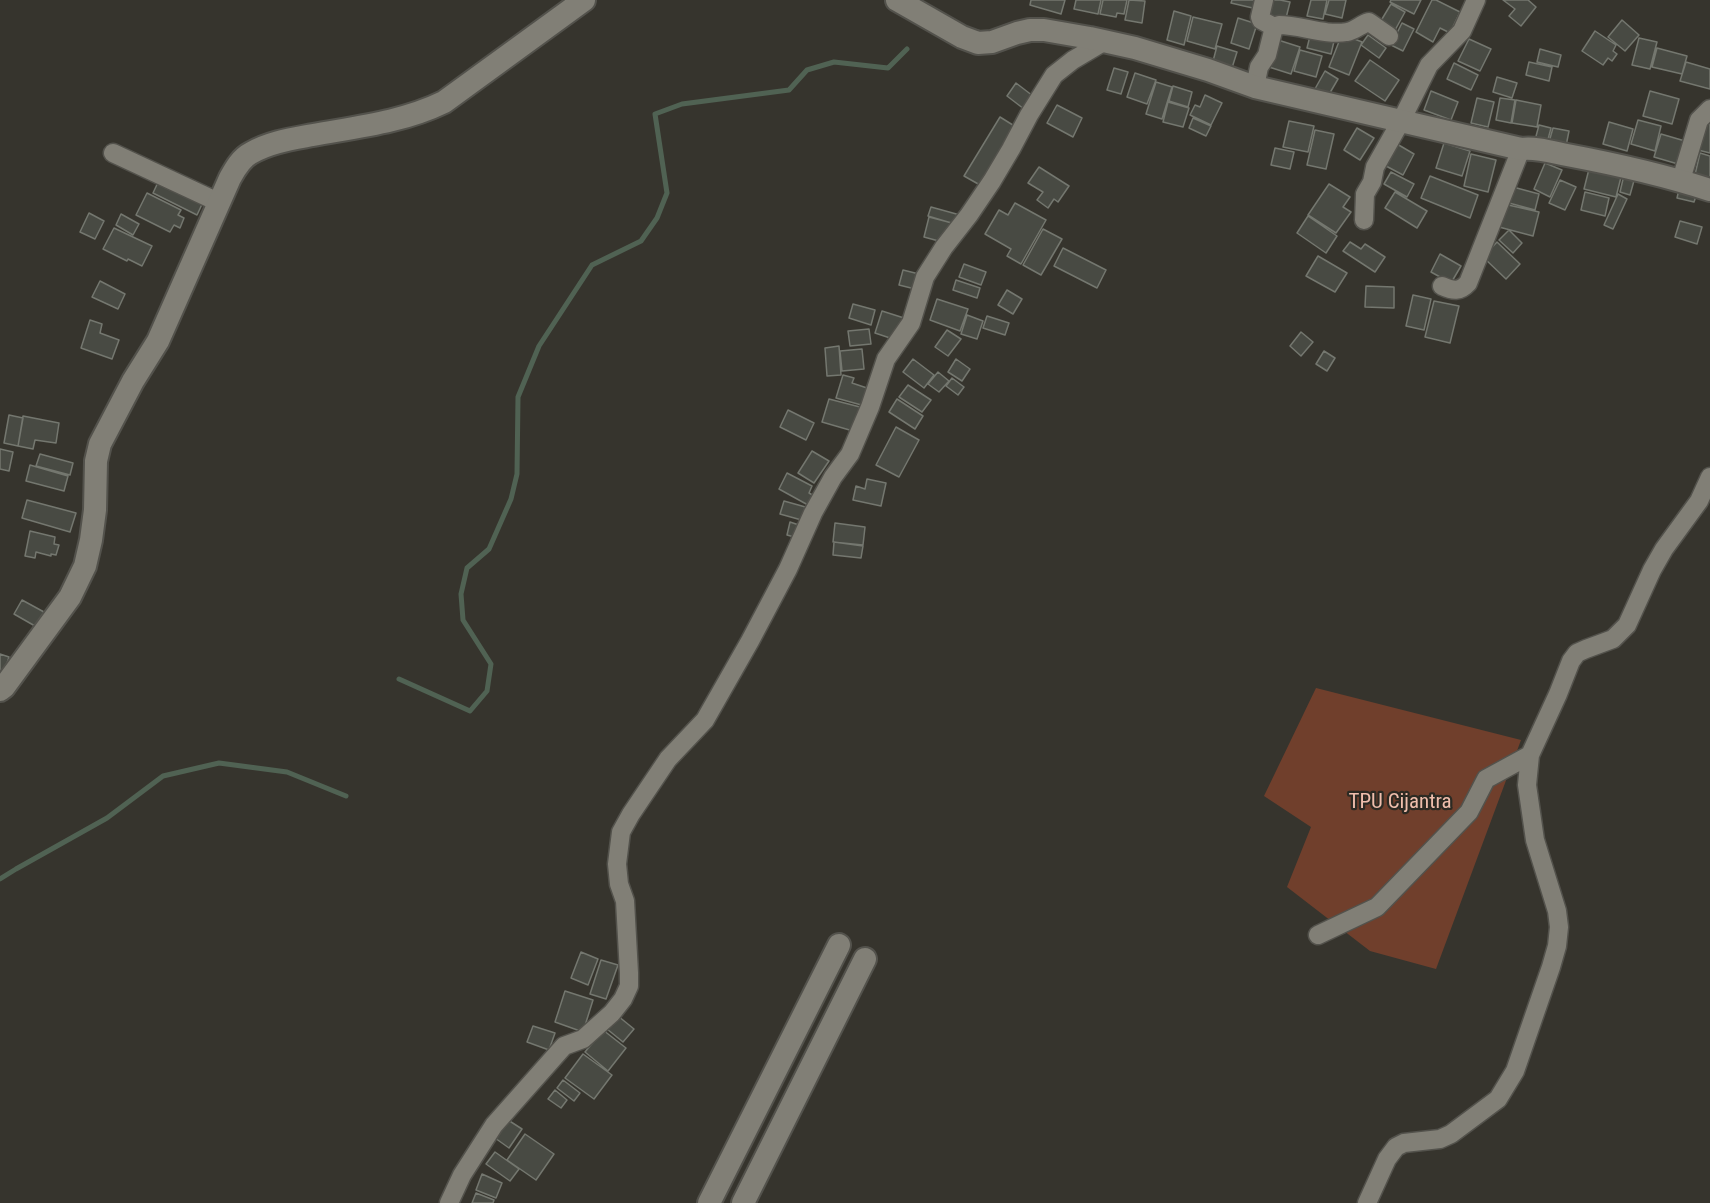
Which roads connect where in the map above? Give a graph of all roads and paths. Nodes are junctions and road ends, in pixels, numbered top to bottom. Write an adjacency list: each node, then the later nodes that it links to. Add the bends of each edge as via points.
1 (584, 0): 15 (street, via 456,94 426,111 278,142 248,154)
2 (897, 0): 7 (street, via 978,43 1044,30)
3 (1264, 0): 5 (street, via 1261,20)
4 (1476, 0): 10 (street, via 1462,31 1429,65)
5 (1274, 27): 6 (street, via 1282,24 1335,33 1351,32 1370,22); 8 (street)
6 (1389, 36)
7 (1105, 41): 8 (street); 26 (street, via 1054,75 992,181 925,277 911,323 882,366 850,454 813,513 750,641 705,720 668,759 621,832 617,864 625,901 629,979 623,999 584,1039 564,1046 494,1125)
8 (1255, 87): 10 (street)
9 (1710, 109): 13 (street, via 1700,120)
10 (1401, 121): 11 (street); 16 (street, via 1375,167 1365,194)
11 (1521, 149): 13 (street, via 1592,159); 17 (street, via 1468,283 1456,291)
12 (113, 153): 15 (street)
13 (1681, 180): 14 (street)
14 (1710, 190)
15 (218, 202): 19 (street, via 158,341 100,444 91,540 77,584)
16 (1364, 220)
17 (1442, 286)
18 (1710, 477): 20 (street, via 1652,570 1627,625 1613,639 1577,653 1571,661)
19 (0, 690)
20 (1530, 755): 21 (street, via 1486,779 1469,812 1377,907); 29 (street, via 1527,784 1535,840 1559,927 1557,946 1528,1038 1498,1099 1451,1134 1396,1147)
21 (1318, 935)
22 (839, 945): 24 (street)
23 (865, 959): 25 (street)
24 (736, 1149): 25 (street); 27 (street)
25 (764, 1162): 28 (street)
26 (449, 1203)
27 (710, 1203)
28 (743, 1203)
29 (1367, 1203)

